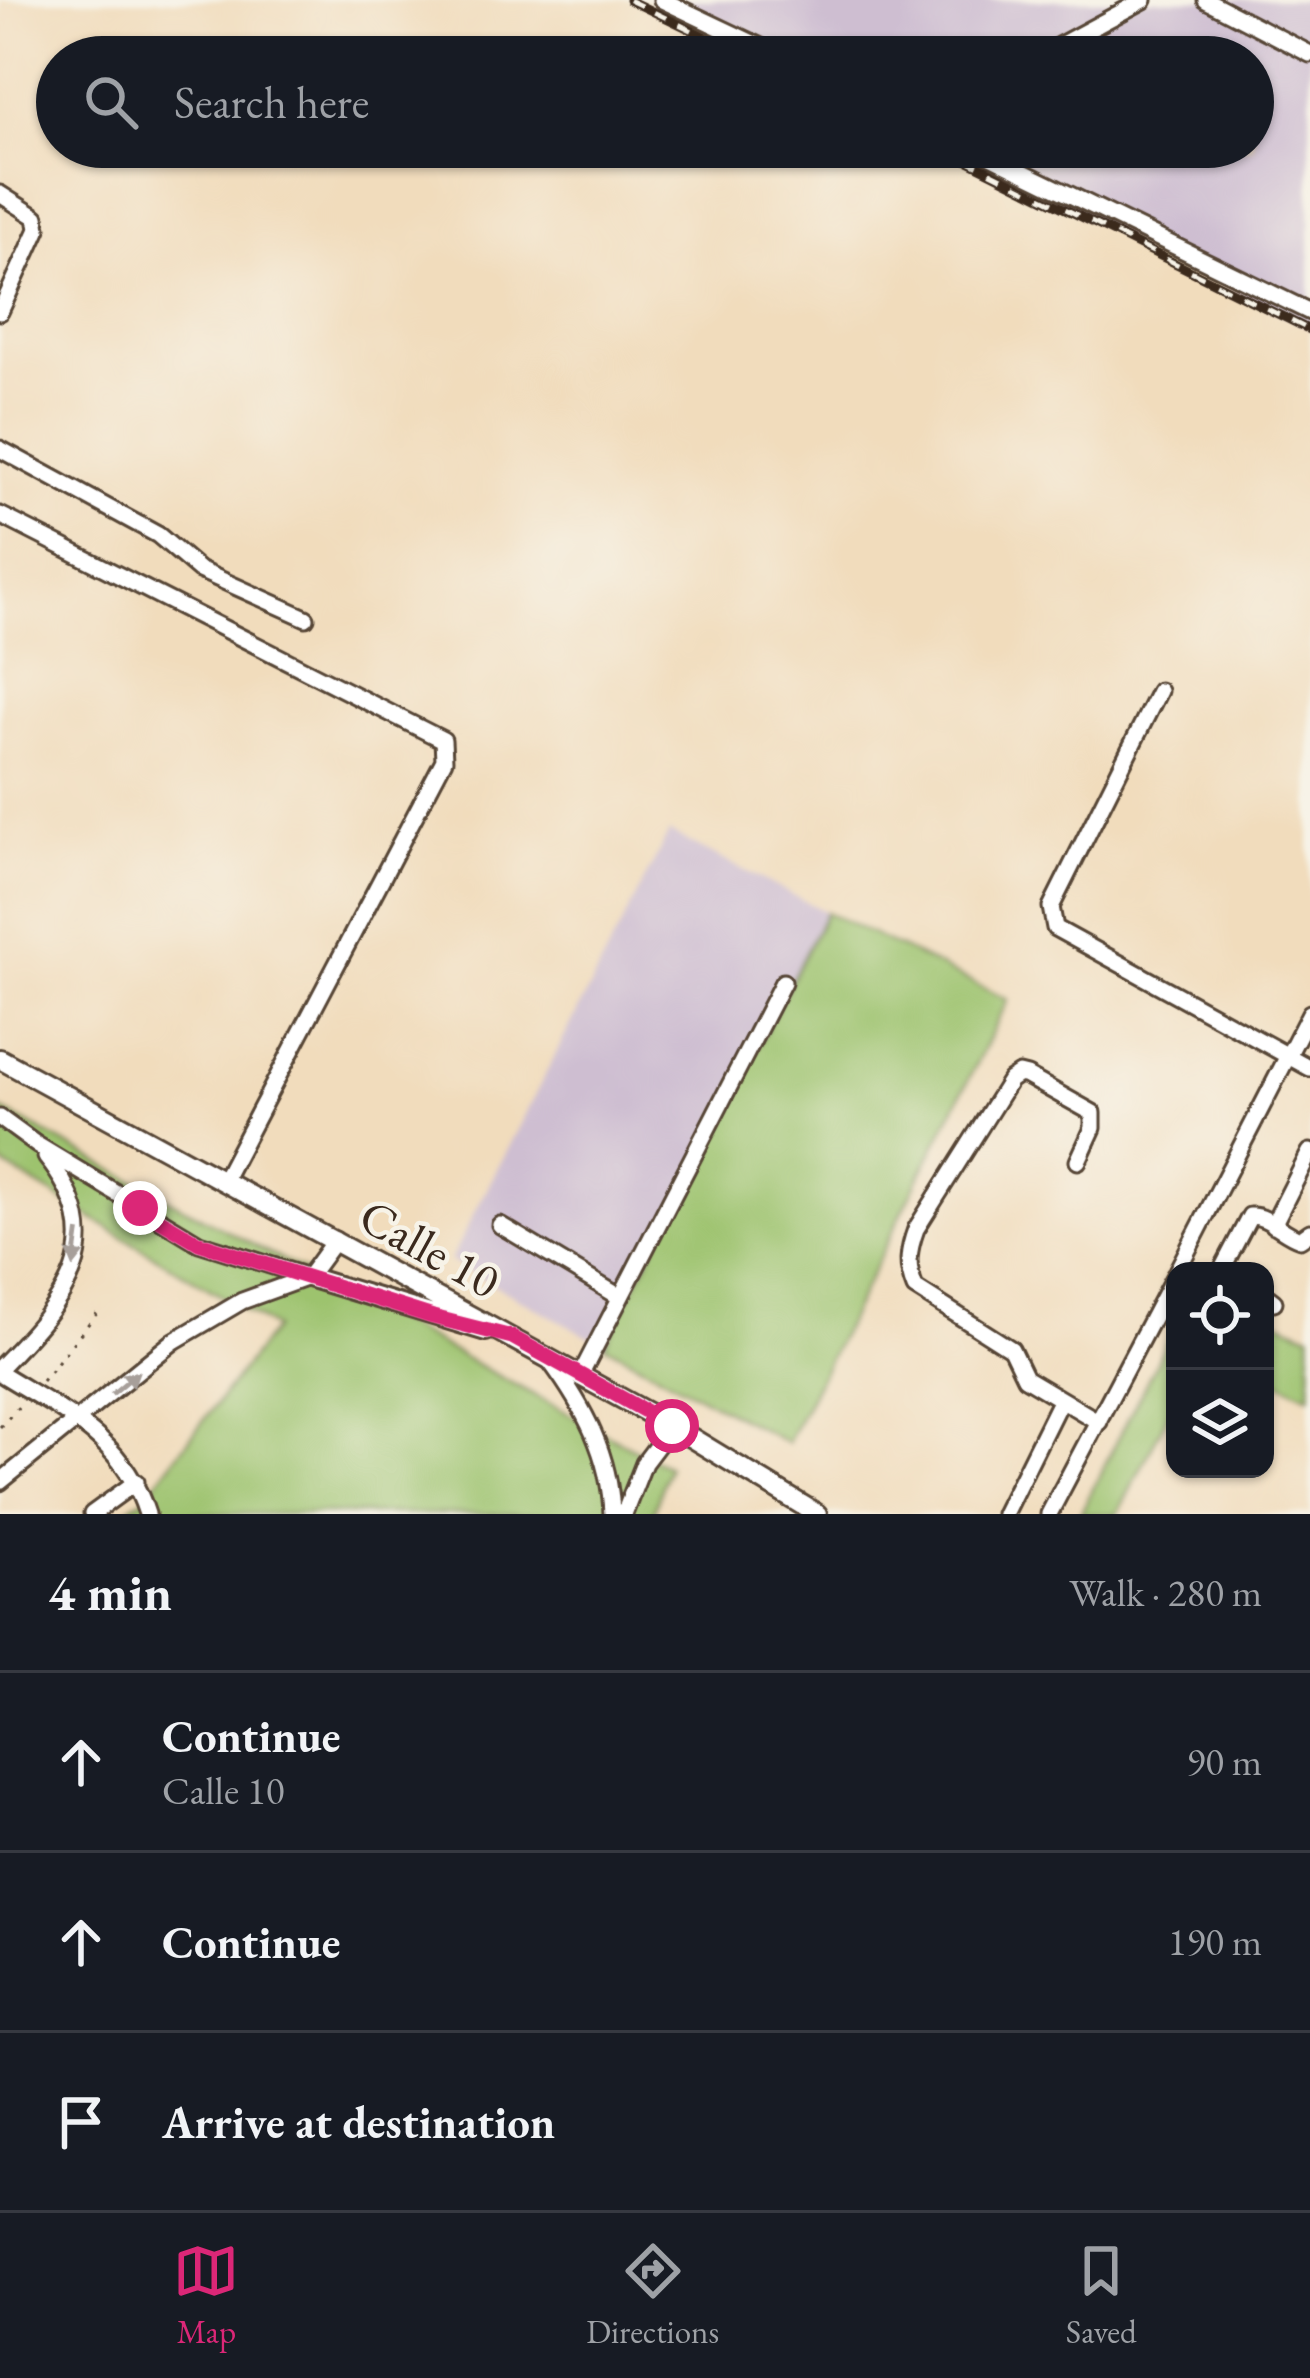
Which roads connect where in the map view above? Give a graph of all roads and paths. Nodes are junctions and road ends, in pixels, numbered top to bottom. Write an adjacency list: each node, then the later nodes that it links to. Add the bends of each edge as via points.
1 (662, 0): 4 (street)
2 (1144, 0): 5 (street)
3 (1206, 0): 6 (street)
4 (738, 36)
5 (1077, 36)
6 (1310, 54)
7 (1015, 168): 9 (street)
8 (0, 194): 10 (street, via 36,217 38,229)
9 (1310, 312)
10 (0, 313)
11 (0, 449): 13 (street, via 158,535 199,570)
12 (0, 515): 24 (street, via 443,740 444,760)
13 (306, 618)
14 (1159, 691): 17 (street, via 1051,918 1055,928)
15 (783, 982): 33 (street)
16 (1310, 1013): 17 (street)
17 (1289, 1057): 19 (street); 29 (street)
18 (0, 1059): 24 (main road, Calle 10)
19 (1310, 1068)
20 (0, 1118): 21 (street)
21 (37, 1145): 31 (street, via 199,1243); 37 (street, one-way to 37, via 67,1183 77,1253 52,1312)
22 (1310, 1152): 26 (street)
23 (1078, 1161): 40 (street, via 1093,1113 1019,1074 909,1251 915,1288 1011,1349 1025,1378)
24 (223, 1181): 28 (main road, Calle 10)
25 (500, 1225): 33 (street)
26 (1273, 1225): 27 (street, via 1300,1239); 30 (street, via 1244,1219)
27 (1310, 1232)
28 (335, 1240): 31 (street); 35 (main road, Calle 10)
29 (1182, 1262)
30 (1228, 1262)
31 (308, 1276): 35 (main road); 42 (street, one-way to 31, via 210,1318)
32 (1166, 1292): 41 (street)
33 (620, 1297): 38 (street)
34 (98, 1312): 39 (path)
35 (512, 1337): 36 (main road, Calle 10)
36 (548, 1359): 38 (main road, Calle 10); 50 (street, via 600,1446)
37 (0, 1370): 39 (street)
38 (580, 1376): 44 (main road, Calle 10)
39 (32, 1393): 42 (street); 43 (path)
40 (1060, 1402): 41 (street); 52 (street)
41 (1099, 1421): 53 (street)
42 (78, 1422): 45 (street); 46 (street, via 103,1439)
43 (0, 1423)
44 (672, 1426): 47 (main road, Calle 10); 51 (street, via 644,1463)
45 (0, 1482)
46 (136, 1482): 48 (street); 49 (street)
47 (803, 1511)
48 (92, 1514)
49 (147, 1514)
50 (612, 1514)
51 (624, 1514)
52 (1004, 1514)
53 (1049, 1514)

